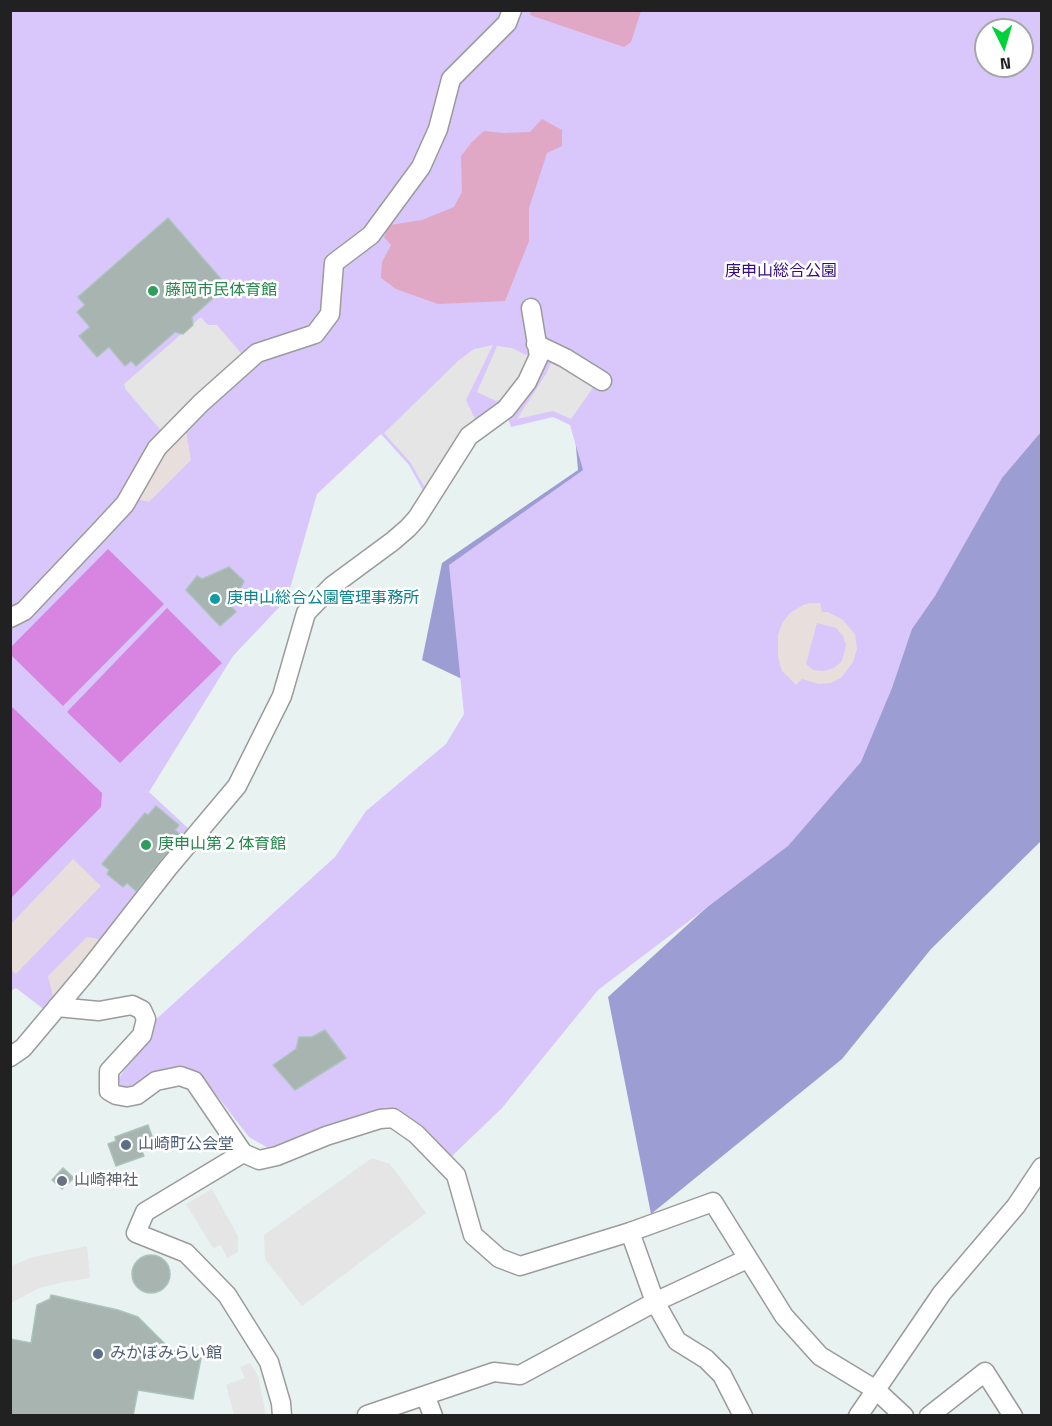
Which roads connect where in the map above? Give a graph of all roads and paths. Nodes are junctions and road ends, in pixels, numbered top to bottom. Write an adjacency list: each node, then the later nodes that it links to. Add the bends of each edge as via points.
1 (512, 10): 5 (street, via 507,23 451,79 438,129 422,166 371,235 334,263 330,314 315,334 257,353 201,403 158,448 125,504 24,611)
2 (531, 308): 3 (street)
3 (537, 344): 4 (street); 6 (street, via 539,356 527,382 506,410 469,436 417,518 393,542 332,586 306,613 282,696 237,786)
4 (602, 381)
5 (10, 618)
6 (57, 1007): 7 (street, via 23,1048); 8 (street, via 99,1011 132,1005 142,1010 146,1019 142,1035 110,1071 109,1091 127,1097 137,1095 156,1081 180,1076 194,1081)
7 (10, 1057)
8 (243, 1153): 10 (street, via 259,1160 268,1158 369,1122 393,1118 416,1134 456,1175 473,1235 499,1258 520,1266); 16 (street, via 145,1212 136,1233 186,1253 226,1295 269,1362)
9 (1041, 1167): 13 (street, via 1016,1206 942,1293)
10 (630, 1232): 11 (street, via 713,1202); 12 (street)
11 (747, 1259): 12 (street); 13 (street, via 784,1316 820,1356)
12 (655, 1302): 14 (street, via 520,1375 494,1372); 18 (street, via 677,1341 706,1359 722,1375)
13 (876, 1390): 19 (street); 20 (street)
14 (426, 1396): 15 (street); 17 (street)
15 (367, 1414)
16 (282, 1416)
17 (432, 1416)
18 (743, 1416)
19 (858, 1416)
20 (904, 1416)
21 (929, 1416): 22 (street, via 985,1372)
22 (1013, 1416)

